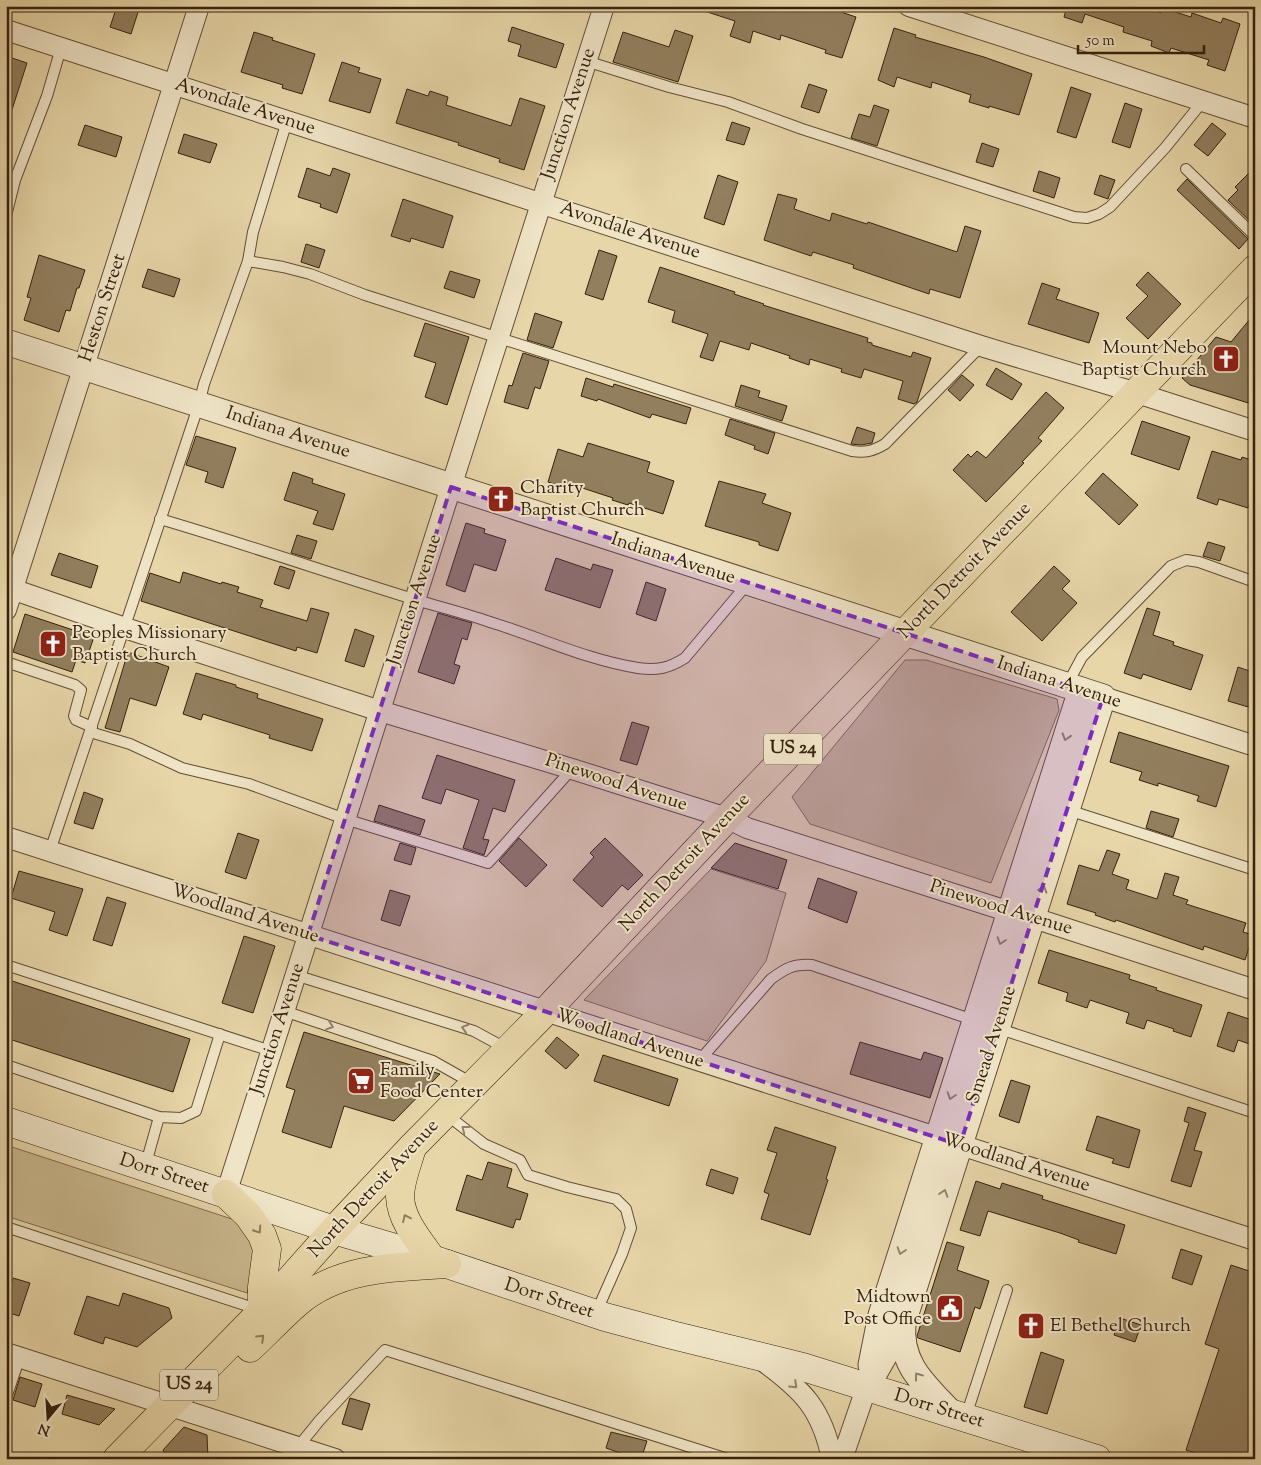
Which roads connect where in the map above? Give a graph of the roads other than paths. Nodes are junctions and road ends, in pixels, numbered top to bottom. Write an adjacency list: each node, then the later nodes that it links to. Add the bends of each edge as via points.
1 (199, 6): 7 (street, Heston Street)
2 (604, 6): 6 (street, Junction Avenue)
3 (909, 6): 8 (street)
4 (6, 30): 5 (street, Avondale Avenue)
5 (61, 48): 7 (street, Avondale Avenue); 12 (lane, via 47,96)
6 (586, 61): 8 (lane, via 728,102 1074,217 1087,218 1110,207); 13 (street, Junction Avenue)
7 (175, 85): 10 (street, Avondale Avenue); 21 (street, Heston Street)
8 (1203, 101): 9 (street)
9 (1255, 118)
10 (287, 121): 13 (street, Avondale Avenue); 16 (lane, via 253,232)
11 (1186, 169): 15 (lane)
12 (10, 178): 14 (lane)
13 (541, 202): 18 (street, Junction Avenue); 20 (street, Avondale Avenue)
14 (6, 216)
15 (1255, 236)
16 (248, 261): 18 (lane, via 310,274); 23 (lane)
17 (1255, 269): 22 (main road, North Detroit Avenue / US 24)
18 (498, 337): 20 (lane, via 863,453 885,444); 25 (street, Junction Avenue)
19 (6, 342): 21 (street, Indiana Avenue)
20 (981, 346): 22 (street, Avondale Avenue)
21 (84, 367): 23 (street, Indiana Avenue); 29 (street, Heston Street)
22 (1137, 393): 24 (street, Avondale Avenue); 33 (main road, North Detroit Avenue / US 24)
23 (199, 404): 25 (street, Indiana Avenue); 26 (lane)
24 (1255, 430)
25 (451, 486): 28 (street, Indiana Avenue); 30 (street, Junction Avenue)
26 (160, 519): 30 (lane); 32 (lane)
27 (1255, 582): 35 (lane, via 1192,561 1171,566 1082,657)
28 (748, 583): 30 (lane, via 685,658 656,670 581,654 530,634); 33 (street, Indiana Avenue)
29 (10, 588): 31 (street, Heston Street); 32 (street, Pinewood Avenue)
30 (415, 599): 36 (street, Junction Avenue)
31 (6, 610)
32 (125, 628): 36 (street, Pinewood Avenue); 37 (lane)
33 (904, 633): 35 (street, Indiana Avenue); 41 (main road, North Detroit Avenue / US 24)
34 (6, 662): 37 (lane, via 76,685 81,690 74,716)
35 (1083, 691): 38 (street, Indiana Avenue); 40 (street, Smead Avenue)
36 (380, 711): 39 (street, Pinewood Avenue); 42 (street, Junction Avenue)
37 (91, 729): 42 (lane, via 182,768 249,784); 44 (lane)
38 (1255, 746)
39 (572, 769): 41 (street, Pinewood Avenue); 42 (lane, via 488,863)
40 (1056, 807): 45 (lane); 46 (street, Smead Avenue)
41 (727, 818): 46 (street, Pinewood Avenue, via 747,828); 52 (main road, North Detroit Avenue / US 24)
42 (345, 819): 47 (street, Junction Avenue)
43 (6, 837): 44 (street, Woodland Avenue)
44 (50, 851): 47 (street, Woodland Avenue)
45 (1255, 870)
46 (1022, 915): 50 (street, Pinewood Avenue); 53 (street, Smead Avenue)
47 (308, 934): 49 (street, Junction Avenue); 52 (street, Woodland Avenue)
48 (6, 965): 54 (lane)
49 (295, 975): 51 (street, Junction Avenue); 55 (lane, one-way to 49, via 474,1031)
50 (1255, 990)
51 (284, 1011): 56 (street, Junction Avenue); 59 (lane, one-way to 59, via 433,1061)
52 (546, 1011): 55 (main road, North Detroit Avenue / US 24); 57 (street, Woodland Avenue)
53 (987, 1024): 57 (lane, via 812,965 797,964 771,979); 60 (lane); 64 (street, Smead Avenue)
54 (220, 1034): 56 (lane); 62 (lane, via 196,1111 180,1118)
55 (508, 1050): 59 (main road, North Detroit Avenue / US 24)
56 (271, 1051): 67 (street, Junction Avenue)
57 (699, 1061): 64 (street, Woodland Avenue)
58 (6, 1065): 62 (lane)
59 (474, 1084): 61 (main road, North Detroit Avenue / US 24)
60 (1255, 1113)
61 (445, 1114): 65 (main road, North Detroit Avenue / US 24); 74 (lane, one-way to 61, via 630,1228 626,1209 616,1199 528,1175 520,1160 484,1144)
62 (159, 1117): 66 (lane)
63 (6, 1122): 66 (main road, Dorr Street)
64 (949, 1141): 70 (street, Woodland Avenue); 75 (street, Smead Avenue, one-way to 64); 78 (street, Smead Avenue, one-way to 78, via 881,1315)
65 (412, 1147): 69 (main road, North Detroit Avenue / US 24); 71 (main road, one-way to 65, via 417,1238 402,1210 401,1188)
66 (145, 1168): 67 (main road, Dorr Street)
67 (226, 1194): 69 (main road, Dorr Street); 73 (main road, one-way to 73, via 248,1215 267,1249)
68 (6, 1227): 73 (lane)
69 (334, 1230): 71 (main road, Dorr Street); 73 (main road, North Detroit Avenue / US 24)
70 (1255, 1240)
71 (440, 1262): 74 (main road, Dorr Street); 80 (main road, one-way to 71, via 240,1359 298,1302 323,1286 345,1276 374,1270)
72 (1007, 1290): 81 (lane)
73 (262, 1311): 80 (main road, North Detroit Avenue / US 24)
74 (596, 1314): 77 (main road, Dorr Street)
75 (903, 1323): 78 (street, Smead Avenue); 81 (street, one-way to 75, via 919,1379 909,1363 902,1335)
76 (13, 1355): 79 (lane); 80 (street)
77 (755, 1356): 78 (main road, Dorr Street); 86 (street, one-way to 86, via 786,1377 814,1408 828,1437)
78 (866, 1386): 81 (main road, Dorr Street); 87 (street, Smead Avenue)
79 (6, 1398)
80 (174, 1400): 82 (street); 83 (main road, North Detroit Avenue / US 24)
81 (958, 1414): 88 (main road, Dorr Street)
82 (298, 1447): 84 (street); 85 (lane, via 385,1350)
83 (117, 1459)
84 (335, 1459)
85 (728, 1459)
86 (832, 1459)
87 (842, 1459)
88 (1097, 1459)

